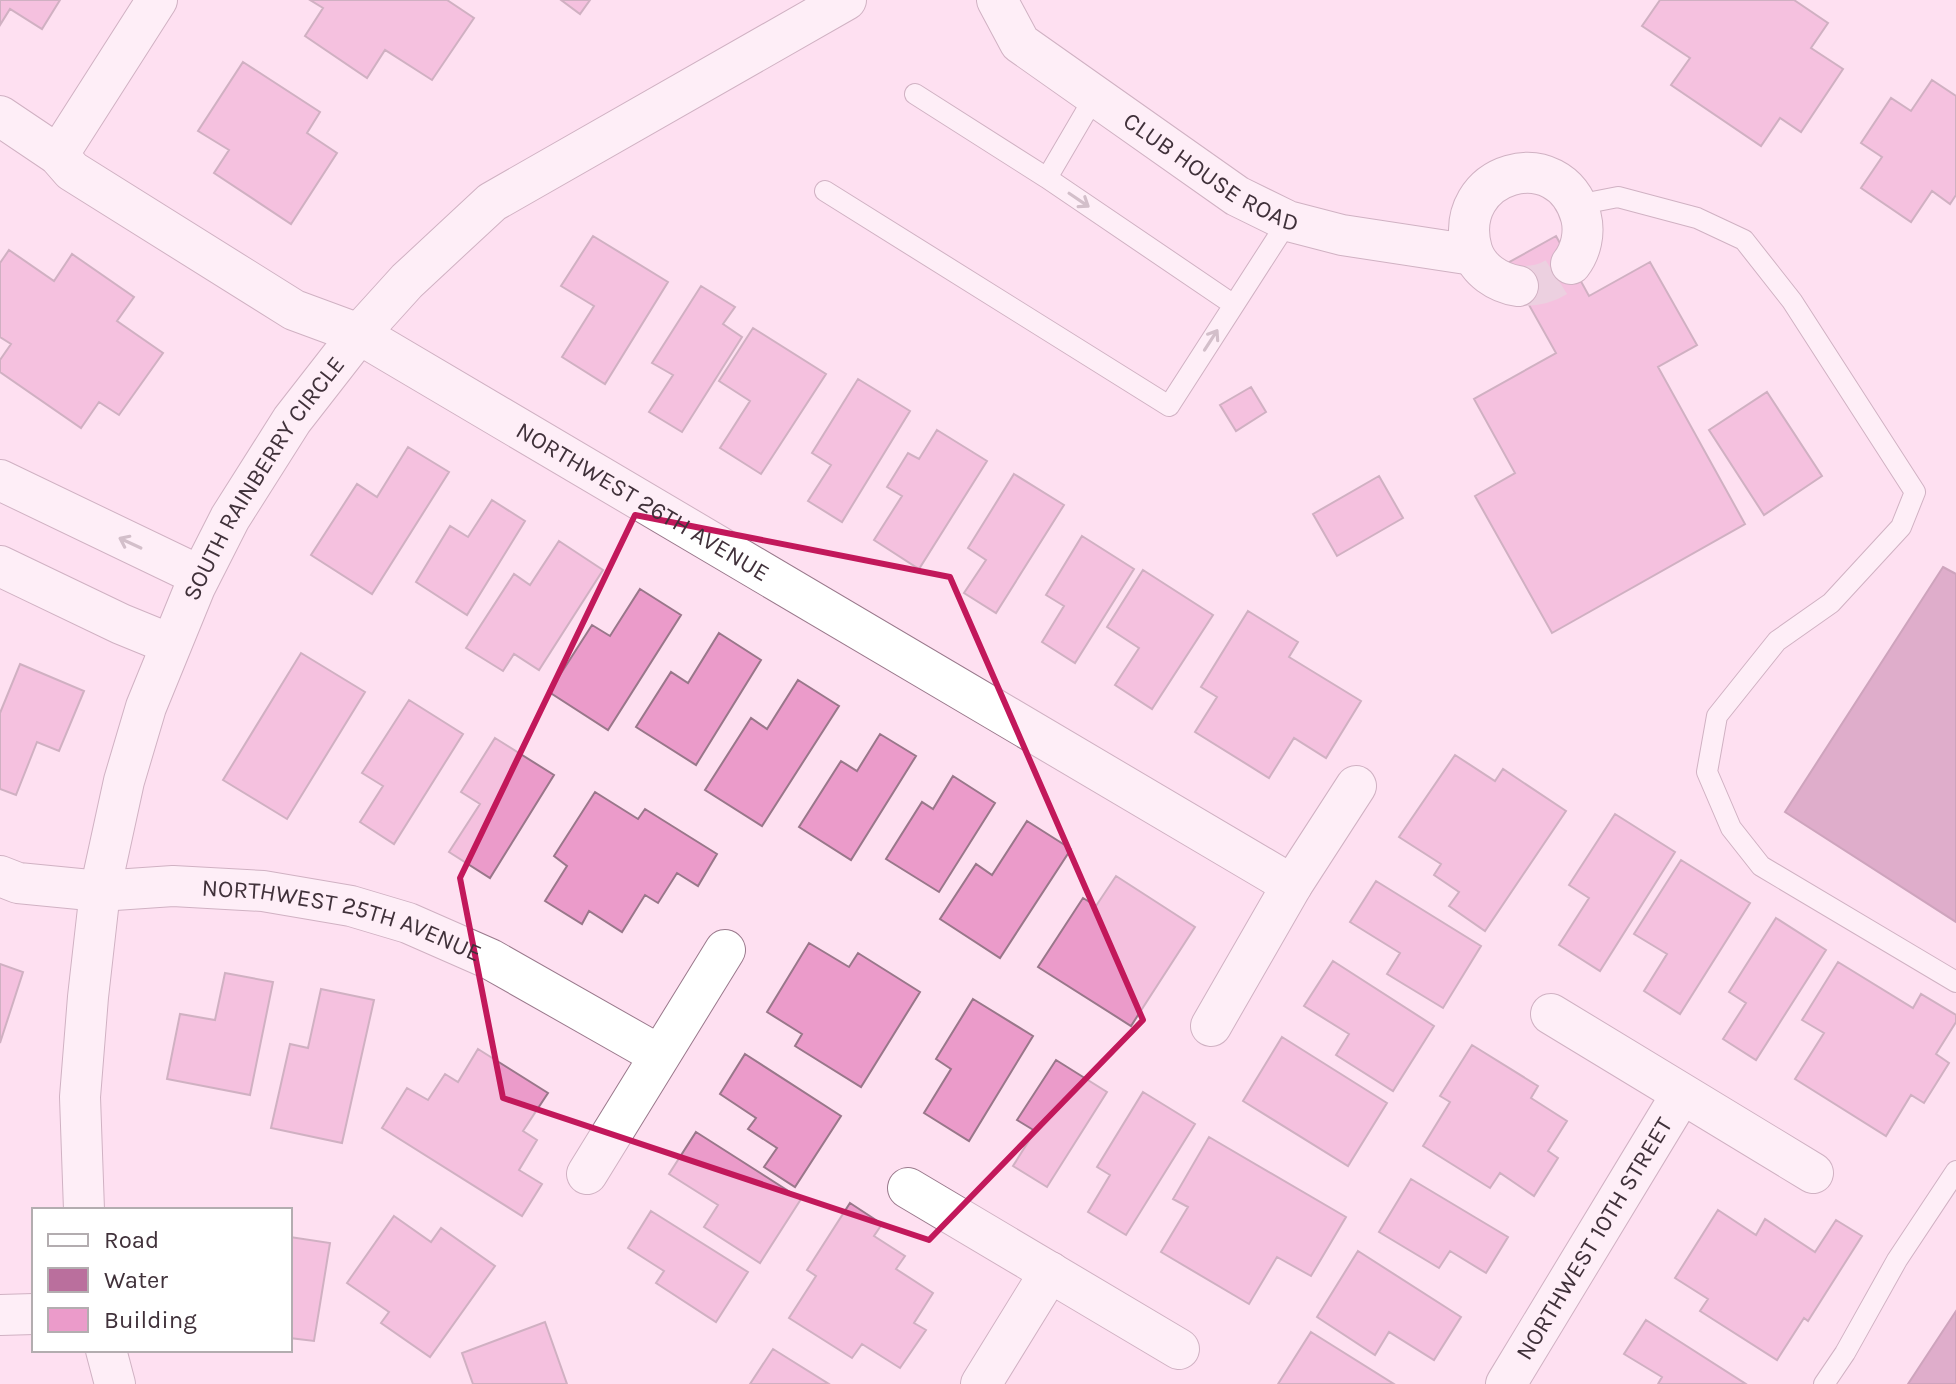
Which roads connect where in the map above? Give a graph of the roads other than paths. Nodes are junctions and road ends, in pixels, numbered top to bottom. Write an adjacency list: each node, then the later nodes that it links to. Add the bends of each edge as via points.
1 (157, 0): 7 (street)
2 (846, 0): 16 (street, SOUTH RAINBERRY CIRCLE, via 492,202)
3 (997, 0): 5 (street, CLUB HOUSE ROAD, via 1020,43)
4 (915, 94): 8 (lane)
5 (1095, 96): 8 (lane); 11 (street, CLUB HOUSE ROAD, via 1237,196)
6 (0, 116): 7 (street, NORTHWEST 26TH AVENUE)
7 (58, 155): 16 (street, NORTHWEST 26TH AVENUE, via 72,171 294,310)
8 (1047, 178): 15 (lane, one-way to 15)
9 (825, 191): 15 (lane, one-way to 15, via 1169,406)
10 (1577, 205): 12 (street, via 1553,179 1536,173 1501,178 1475,202 1469,219); 13 (street, via 1582,240); 26 (lane, via 1618,197 1697,218 1744,240 1792,301 1915,492 1901,527 1831,603 1777,641 1717,716 1707,772 1731,828 1761,866)
11 (1288, 221): 12 (street, CLUB HOUSE ROAD, via 1342,235); 15 (lane)
12 (1473, 255): 14 (street, via 1498,281)
13 (1571, 264)
14 (1518, 286)
15 (1234, 305)
16 (359, 334): 19 (street, SOUTH RAINBERRY CIRCLE, via 292,420); 23 (street, NORTHWEST 26TH AVENUE)
17 (0, 480): 19 (street, one-way to 17)
18 (0, 566): 20 (street)
19 (200, 576): 20 (street, SOUTH RAINBERRY CIRCLE)
20 (170, 644): 24 (street, SOUTH RAINBERRY CIRCLE, via 124,781)
21 (1356, 786): 23 (street)
22 (0, 876): 24 (street, NORTHWEST 25TH AVENUE, via 18,883)
23 (1292, 885): 28 (street)
24 (100, 891): 29 (street, NORTHWEST 25TH AVENUE, via 173,886 263,891 351,906 408,923 490,959); 35 (street, SOUTH RAINBERRY CIRCLE, via 80,1097)
25 (725, 950): 29 (street)
26 (1956, 982)
27 (1551, 1014): 30 (street, NORTHWEST 10TH STREET)
28 (1211, 1026)
29 (659, 1055): 33 (street)
30 (1681, 1095): 32 (street, NORTHWEST 10TH STREET); 43 (street, NORTHWEST 10TH STREET)
31 (1956, 1171): 44 (lane)
32 (1813, 1173)
33 (587, 1174)
34 (908, 1188): 36 (street)
35 (84, 1208)
36 (1050, 1272): 39 (street); 42 (street)
37 (32, 1314): 38 (street)
38 (0, 1315)
39 (1179, 1349)
40 (107, 1352): 41 (street)
41 (115, 1384)
42 (981, 1384)
43 (1506, 1384)
44 (1824, 1384)

